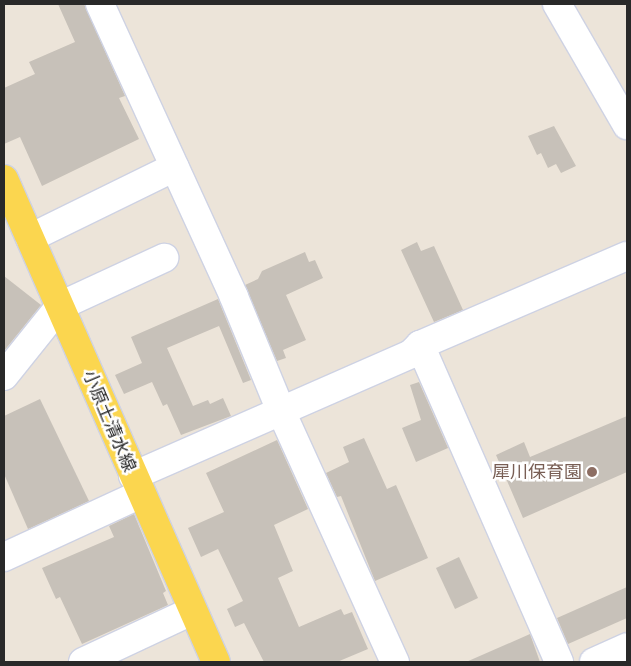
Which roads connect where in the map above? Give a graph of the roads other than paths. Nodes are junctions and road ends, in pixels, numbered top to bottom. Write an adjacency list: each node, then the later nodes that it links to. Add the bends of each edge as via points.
1 (100, 4): 4 (street)
2 (557, 4): 3 (street)
3 (627, 125)
4 (175, 167): 6 (street); 12 (street)
5 (6, 190): 6 (main road, 小原土清水線)
6 (30, 238): 9 (main road, 小原土清水線)
7 (627, 256): 10 (street)
8 (164, 258): 9 (street)
9 (60, 306): 11 (street); 13 (main road, 小原土清水線)
10 (420, 345): 12 (street, via 411,354); 20 (street)
11 (4, 376)
12 (281, 411): 13 (street); 19 (street)
13 (137, 485): 14 (street); 15 (main road, 小原土清水線)
14 (4, 557)
15 (192, 611): 17 (street); 18 (main road, 小原土清水線)
16 (627, 647): 21 (street)
17 (83, 662)
18 (216, 662)
19 (395, 662)
20 (559, 662)
21 (594, 662)

